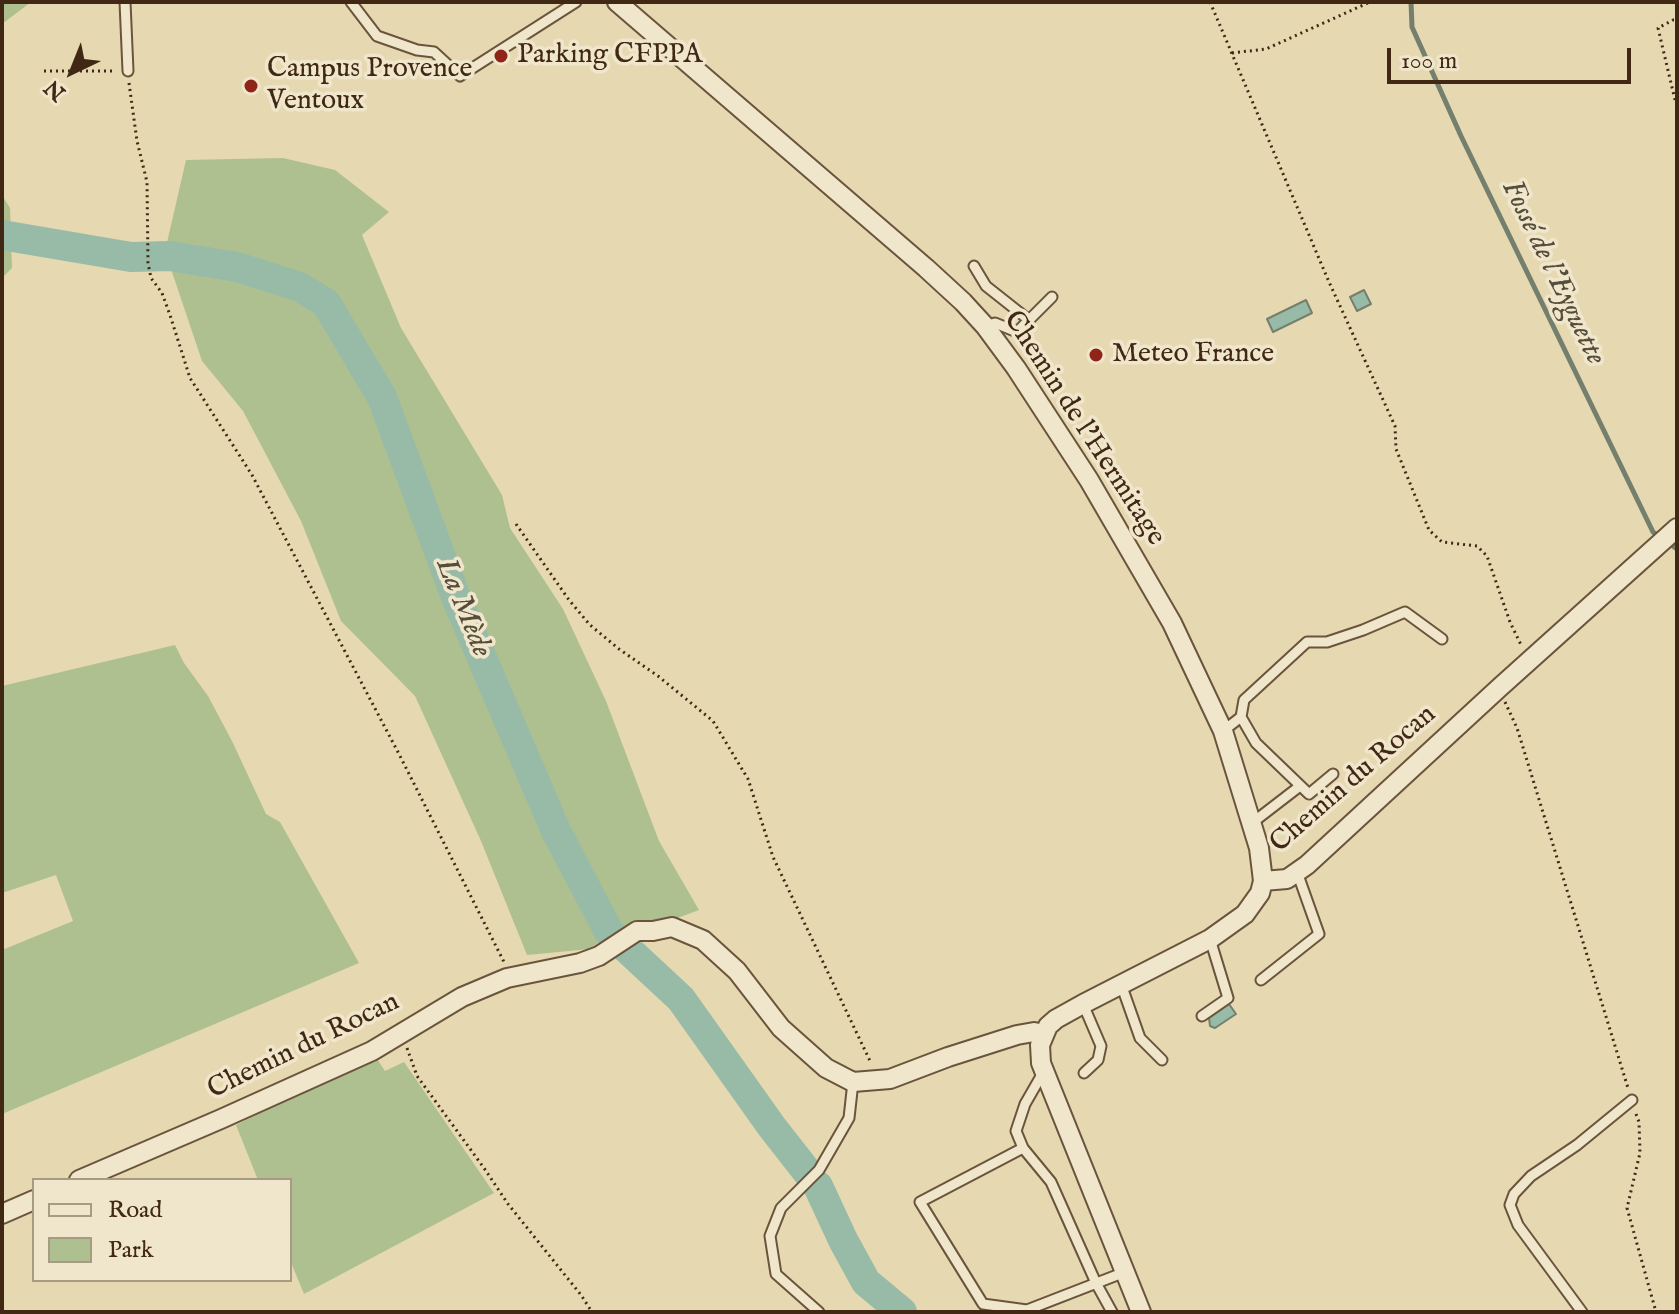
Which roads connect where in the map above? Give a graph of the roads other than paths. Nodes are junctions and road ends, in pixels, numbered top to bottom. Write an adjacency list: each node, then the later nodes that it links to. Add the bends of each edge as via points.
1 (125, 2): 5 (lane)
2 (351, 2): 3 (lane, via 377,36 434,52 460,76)
3 (576, 2)
4 (617, 2): 9 (street, Chemin de l'Hermitage, via 926,268)
5 (128, 71)
6 (974, 266): 8 (lane, via 986,286)
7 (1052, 297): 8 (lane)
8 (1029, 320): 9 (lane, via 1017,332 995,323)
9 (985, 326): 13 (street, Chemin de l'Hermitage, via 1089,480 1172,623)
10 (1677, 528): 17 (street, Chemin du Rocan)
11 (1442, 639): 12 (lane, via 1405,612 1327,642 1307,642 1244,700)
12 (1241, 717): 13 (lane); 15 (lane, via 1256,743)
13 (1223, 731): 16 (street, Chemin de l'Hermitage)
14 (1333, 774): 15 (lane, via 1309,794)
15 (1300, 786): 16 (lane)
16 (1252, 823): 18 (street, Chemin de l'Hermitage)
17 (1297, 872): 18 (street, Chemin du Rocan, via 1287,879); 20 (lane, via 1319,934)
18 (1263, 881): 19 (street, Chemin du Rocan, via 1245,914)
19 (1210, 939): 21 (street, Chemin du Rocan); 23 (lane, via 1228,998)
20 (1261, 980)
21 (1121, 984): 22 (street, Chemin du Rocan); 25 (lane, via 1140,1038)
22 (1083, 1004): 24 (street, Chemin du Rocan, via 1056,1019); 27 (lane, via 1101,1046 1098,1060)
23 (1202, 1016)
24 (1044, 1034): 26 (street); 28 (street, via 1017,1035 890,1079)
25 (1162, 1060)
26 (1044, 1071): 30 (lane, via 1016,1131); 34 (street)
27 (1084, 1073)
28 (853, 1082): 31 (street, Chemin du Rocan, via 826,1068 781,1028 737,971 703,940 672,927 637,931 599,956 507,978 462,997 372,1051); 37 (lane, via 849,1118 819,1170 781,1208 770,1236 776,1274)
29 (1632, 1100): 40 (lane, via 1531,1176 1510,1205 1518,1225)
30 (1023, 1148): 35 (lane, via 1051,1182); 36 (lane, via 920,1202 983,1304)
31 (84, 1178)
32 (32, 1201): 33 (street)
33 (2, 1214)
34 (1125, 1272): 35 (lane); 39 (street)
35 (1096, 1283): 36 (lane); 38 (lane)
36 (1027, 1311)
37 (819, 1312)
38 (1112, 1312)
39 (1141, 1312)
40 (1582, 1312)

